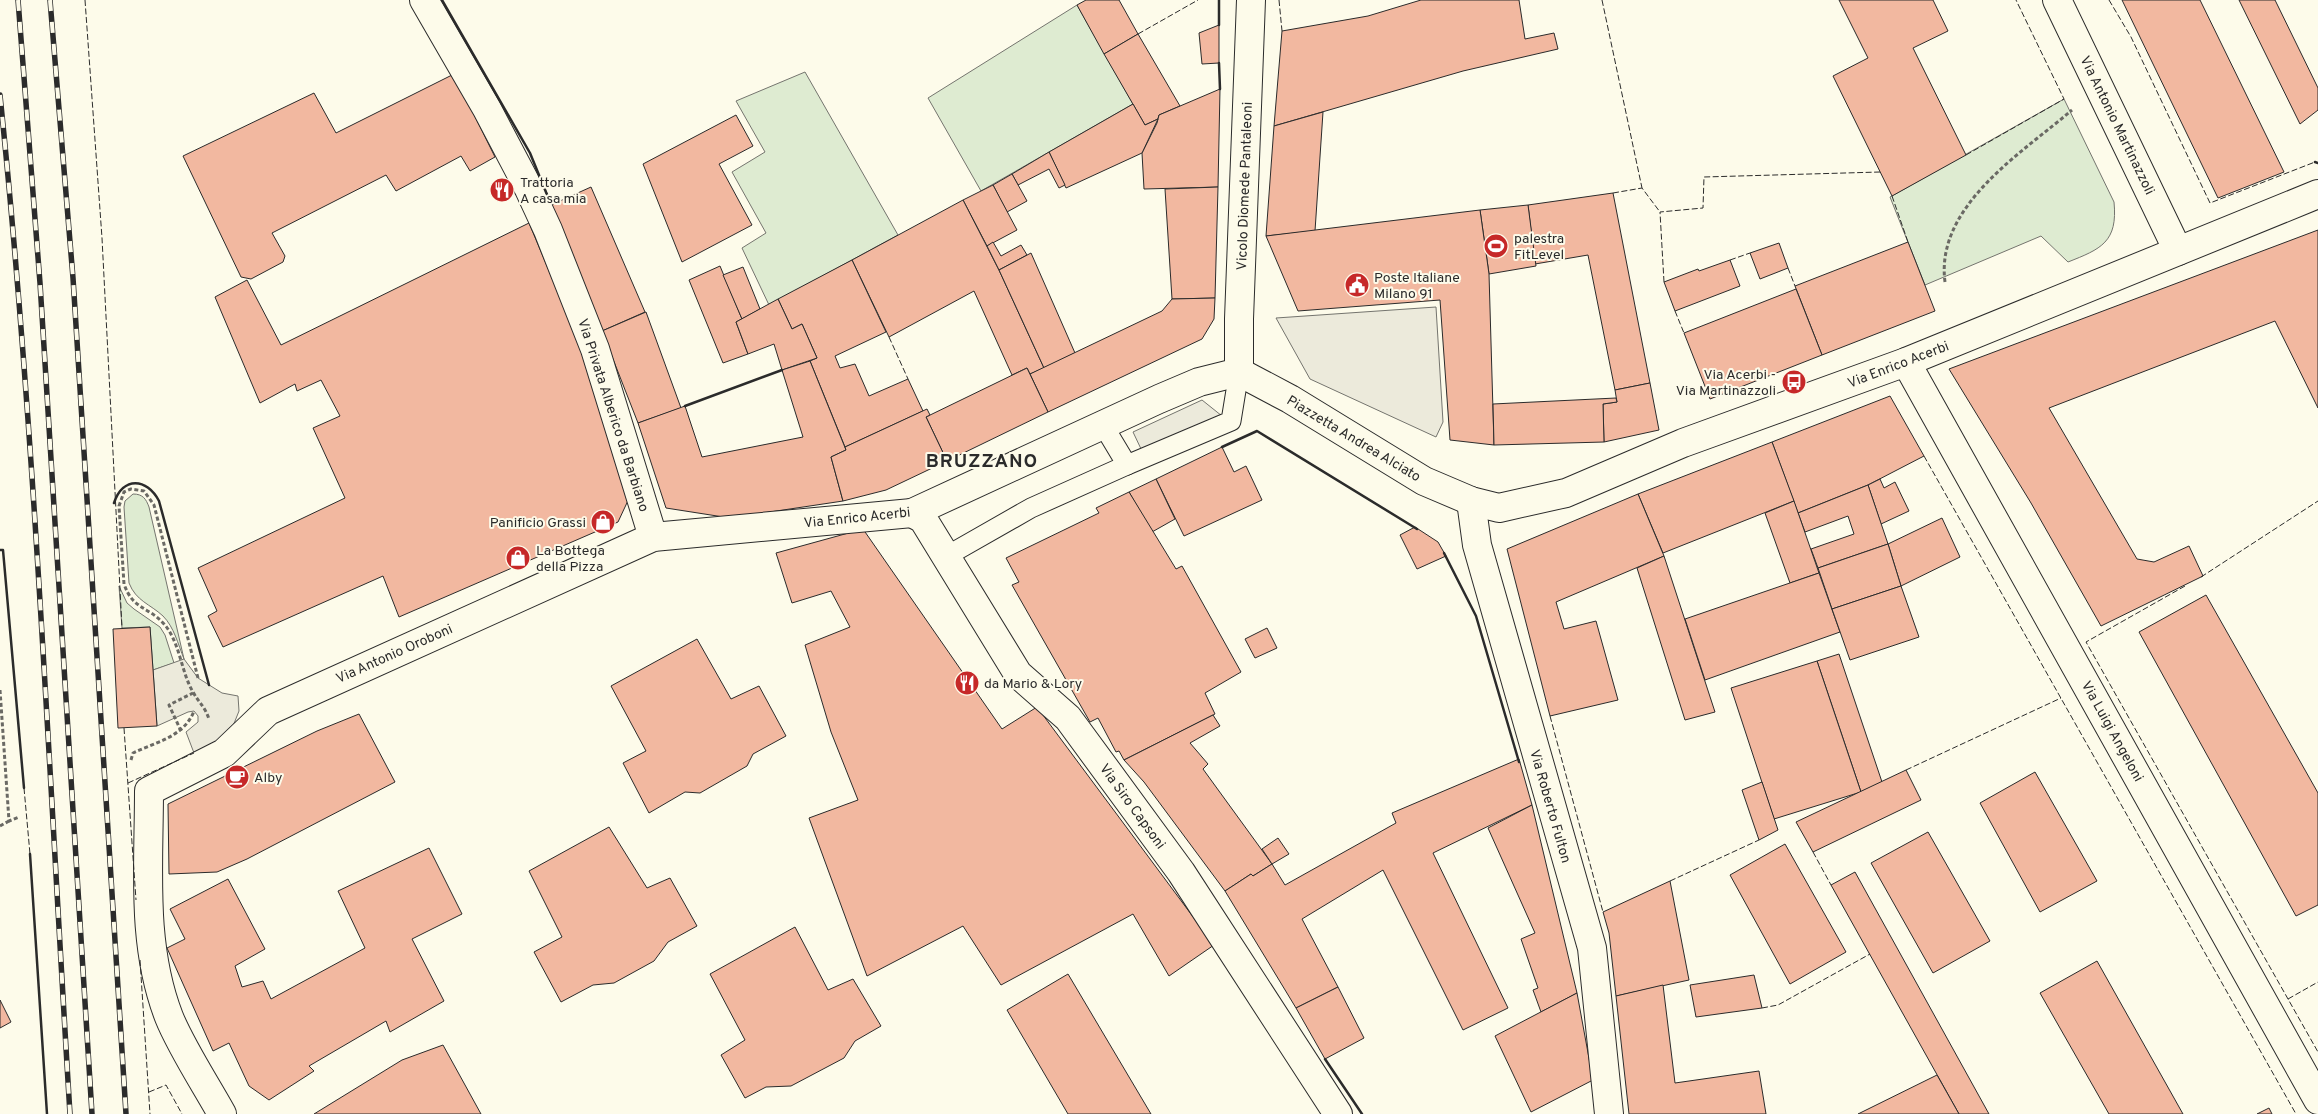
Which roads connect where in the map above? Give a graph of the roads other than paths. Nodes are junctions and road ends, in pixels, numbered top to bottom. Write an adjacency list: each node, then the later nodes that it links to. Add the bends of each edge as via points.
1 (424, 0): 12 (street, Via Privata Alberico da Barbiano, via 491,118 548,230 596,349)
2 (1251, 0): 7 (street, Vicolo Diomede Pantaleoni)
3 (2057, 0): 5 (street, Via Antonio Martinazzoli)
4 (2318, 194): 5 (street, Via Enrico Acerbi)
5 (2178, 251): 6 (street, Via Enrico Acerbi)
6 (1906, 362): 10 (street, Via Enrico Acerbi, via 1683,443 1566,493 1499,508); 14 (street, Via Luigi Angeloni)
7 (1239, 372): 8 (street, Via Enrico Acerbi, via 1199,382); 9 (lane, via 1231,420); 10 (street, Piazzetta Andrea Alciato, via 1290,399 1424,481)
8 (1103, 425): 9 (lane); 11 (street, Via Enrico Acerbi)
9 (1127, 466): 13 (lane, via 1031,508)
10 (1471, 502): 17 (street, Via Roberto Fulton, via 1476,545 1592,948)
11 (912, 513): 12 (street, Via Enrico Acerbi); 13 (street, Via Siro Capsoni, via 923,519)
12 (653, 537): 15 (street, Via Antonio Oroboni, via 268,711 224,753 149,791 149,936 156,978 170,1019)
13 (946, 557): 16 (street, Via Siro Capsoni, via 1018,674 1068,718 1181,872)
14 (2318, 1100)
15 (222, 1114)
16 (1338, 1114)
17 (1609, 1114)

